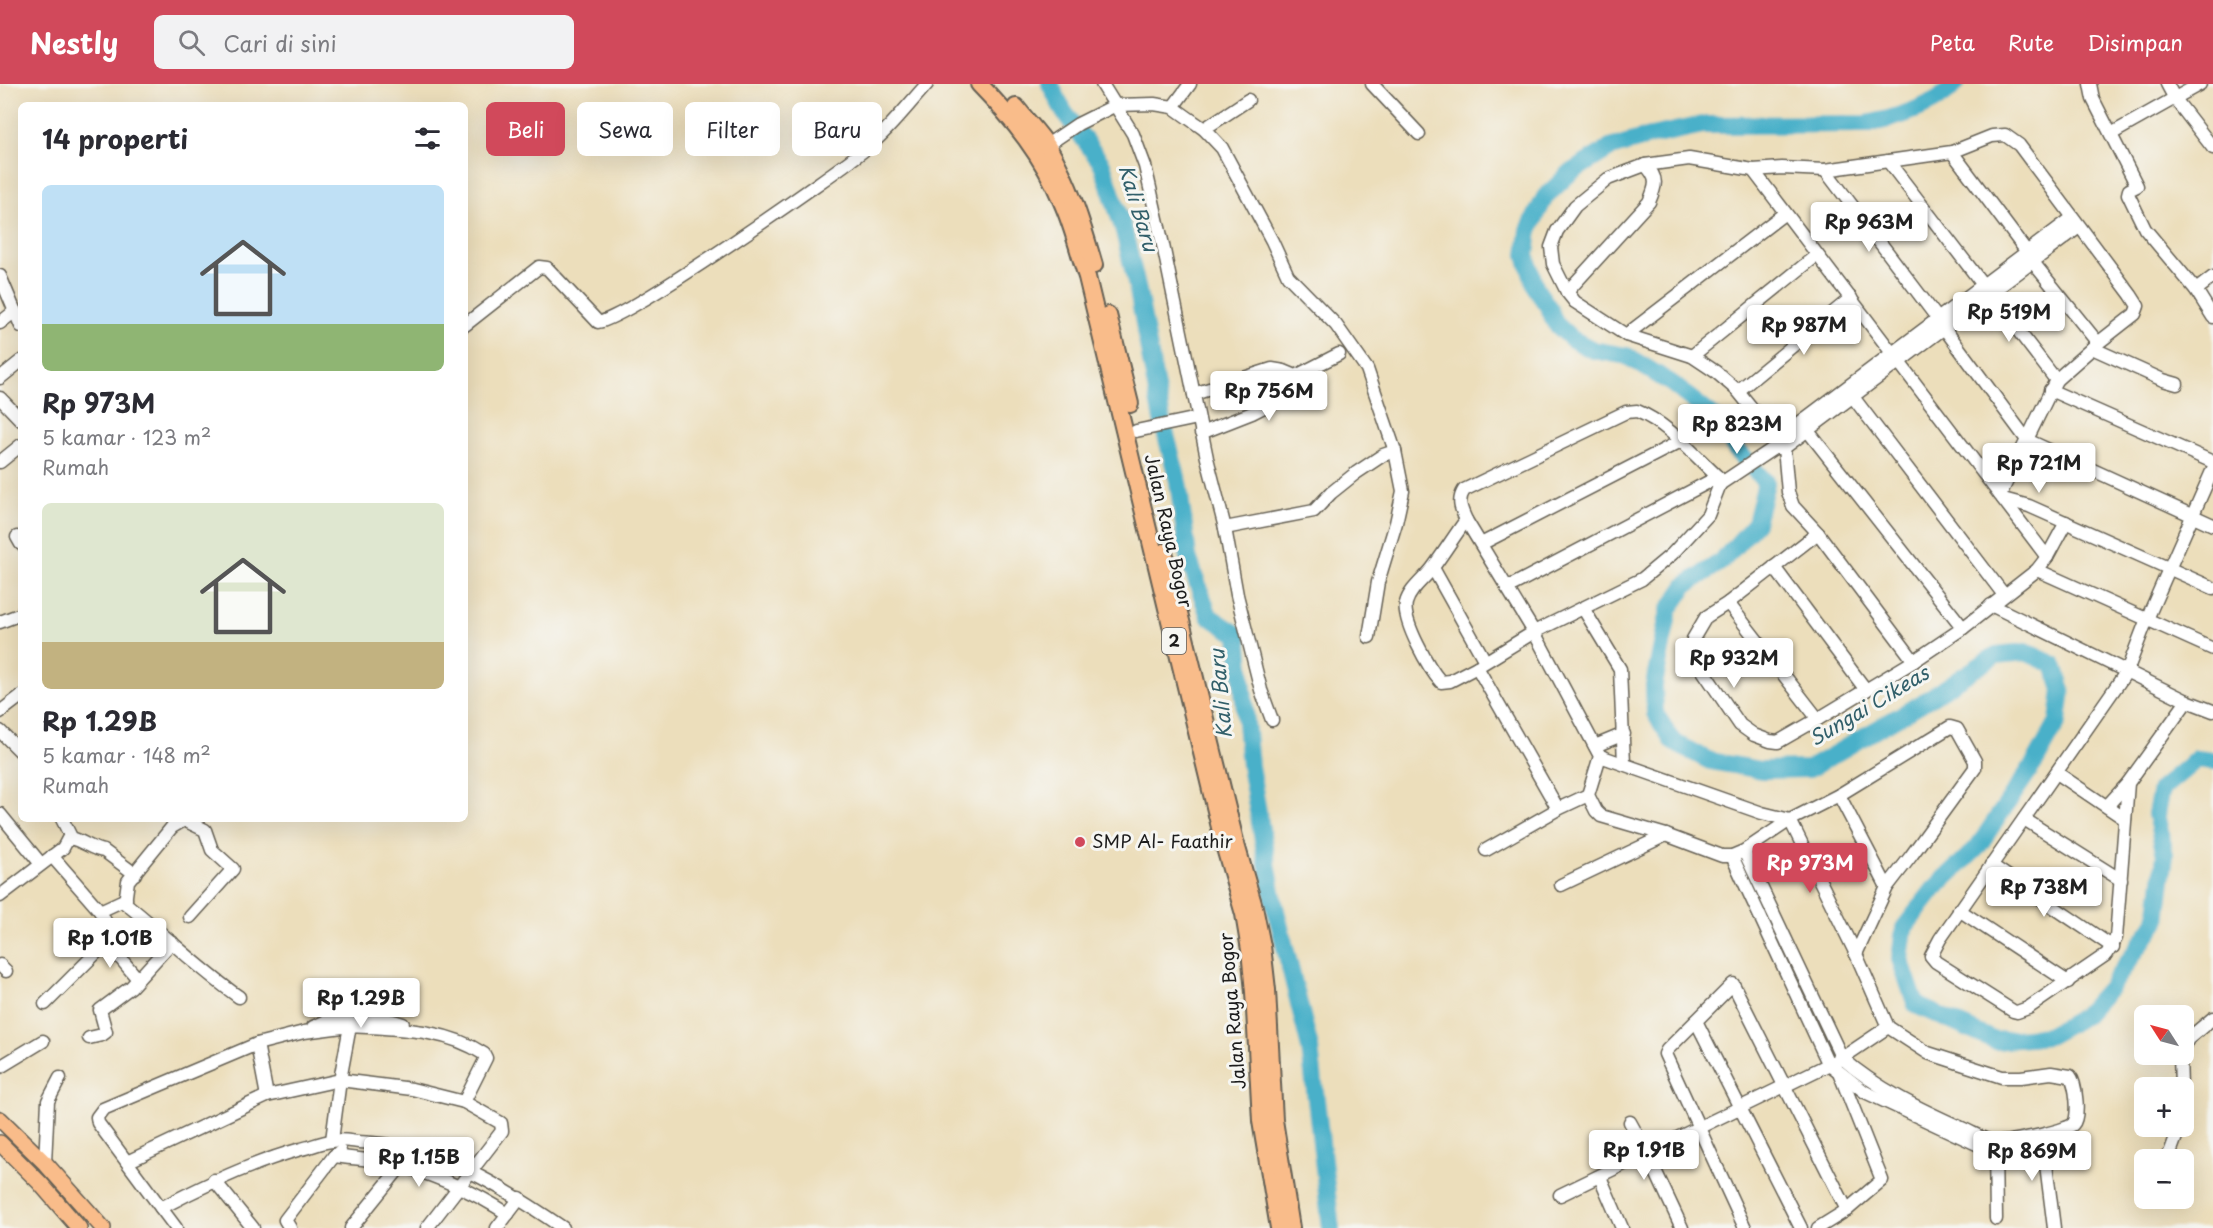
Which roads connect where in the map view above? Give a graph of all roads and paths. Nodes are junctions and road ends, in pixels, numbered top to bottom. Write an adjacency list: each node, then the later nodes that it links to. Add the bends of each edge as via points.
1 (927, 84): 38 (street, via 847,164 624,312 598,322 547,268 540,267)
2 (979, 84): 202 (highway, Jalan Raya Bogor / 2, via 1026,138 1049,174 1087,277 1244,914 1254,992 1262,1121)
3 (995, 84): 17 (highway, Jalan Raya Bogor / 2)
4 (1102, 84): 12 (street)
5 (1190, 84): 13 (street)
6 (1372, 84): 15 (street)
7 (2090, 84): 16 (street, via 2093,99)
8 (2167, 84): 10 (street)
9 (2199, 84): 10 (street)
10 (2175, 99): 16 (street); 18 (street)
11 (1248, 100): 14 (street)
12 (1116, 105): 13 (street); 17 (street); 51 (street, via 1145,166)
13 (1173, 108): 14 (street)
14 (1204, 129): 63 (street, via 1222,148 1288,276 1336,325 1366,369)
15 (1419, 134)
16 (2111, 134): 31 (street, via 2137,186 2128,194 2145,228)
17 (1047, 145): 56 (highway, Jalan Raya Bogor / 2, via 1077,208)
18 (2213, 148)
19 (1952, 152): 20 (street); 25 (street, via 1992,136 2005,135 2019,145); 27 (street)
20 (1888, 161): 23 (street); 30 (street)
21 (1645, 165): 22 (street, via 1689,159); 32 (street, via 1654,178 1648,202); 32 (street, via 1608,179 1566,216 1551,247 1553,264)
22 (1753, 170): 23 (street); 24 (street)
23 (1825, 170): 39 (street)
24 (1785, 213): 26 (street); 40 (street)
25 (2076, 222): 27 (street); 41 (street, via 2138,306 2135,314)
26 (1817, 255): 33 (street); 43 (street)
27 (2030, 257): 30 (street); 41 (street)
28 (0, 276): 34 (street)
29 (2213, 277): 31 (street)
30 (1987, 289): 39 (street); 49 (street)
31 (2196, 290): 35 (street)
32 (1567, 292): 40 (street, via 1575,302)
33 (1851, 298): 44 (street); 50 (street)
34 (15, 311): 36 (street); 37 (street)
35 (2213, 317)
36 (18, 318)
37 (0, 323)
38 (468, 323)
39 (1941, 323): 44 (street); 59 (street)
40 (1626, 335): 43 (street)
41 (2095, 346): 48 (street); 49 (street)
42 (1339, 354): 46 (street)
43 (1692, 356): 50 (street)
44 (1896, 357): 52 (street); 61 (street); 68 (street)
45 (18, 363): 47 (street)
46 (1296, 376): 51 (street, via 1272,369); 58 (street, via 1295,391)
47 (0, 378)
48 (2177, 384)
49 (2053, 385): 59 (street); 65 (street)
50 (1738, 391): 61 (street)
51 (1194, 394): 55 (street)
52 (1853, 397): 57 (street); 83 (street)
53 (0, 398): 54 (street)
54 (18, 414)
55 (1198, 418): 56 (street); 58 (street)
56 (1136, 431): 203 (highway, Jalan Raya Bogor / 2, via 1262,946 1274,1120)
57 (1808, 431): 61 (street); 90 (street)
58 (1201, 433): 73 (street)
59 (2027, 440): 68 (street); 69 (street)
60 (1681, 441): 67 (street); 70 (street, via 1648,415 1626,412 1464,490 1460,505); 75 (street)
61 (1779, 445): 67 (street); 74 (street, via 1793,506)
62 (18, 448): 64 (street)
63 (1395, 451): 73 (street, via 1356,473 1314,510); 92 (street, via 1402,500 1378,582)
64 (0, 462)
65 (2213, 462)
66 (2213, 469): 69 (street)
67 (1723, 480): 81 (street); 86 (street, via 1708,515 1672,554 1642,579)
68 (2001, 497): 71 (street); 76 (street)
69 (2193, 515): 72 (street); 79 (street)
70 (1466, 520): 75 (street); 78 (street)
71 (2066, 522): 76 (street); 79 (street)
72 (2213, 525)
73 (1225, 528): 103 (street, via 1237,595)
74 (1818, 533): 77 (street); 94 (street)
75 (1480, 544): 81 (street)
76 (2047, 556): 80 (street)
77 (1774, 567): 84 (street); 97 (street)
78 (1433, 568): 95 (street); 95 (street, via 1407,600 1405,611 1416,640 1441,682)
79 (2169, 568): 82 (street); 88 (street)
80 (2037, 570): 83 (street); 88 (street)
81 (1507, 588): 91 (street)
82 (2213, 588)
83 (2004, 595): 85 (street)
84 (1728, 603): 102 (street); 102 (street, via 1698,627 1692,650 1740,725 1754,735 1778,742)
85 (1991, 605): 90 (street); 96 (street)
86 (1582, 608): 91 (street); 105 (street, via 1620,669)
87 (18, 615): 89 (street)
88 (2147, 619): 93 (street); 96 (street)
89 (0, 622)
90 (1963, 628): 94 (street)
91 (1534, 633): 95 (street); 107 (street)
92 (1369, 637)
93 (2213, 649)
94 (1914, 661): 97 (street)
95 (1481, 664): 114 (street)
96 (2127, 671): 99 (street); 109 (street)
97 (1866, 690): 102 (street)
98 (18, 698): 101 (street)
99 (2187, 701): 100 (street); 110 (street)
100 (2213, 711)
101 (0, 712)
102 (1818, 719)
103 (1272, 720)
104 (0, 731): 106 (street)
105 (1624, 734): 107 (street); 108 (street)
106 (18, 749)
107 (1598, 751): 108 (street); 111 (street)
108 (1624, 764): 118 (street)
109 (2057, 772): 113 (street); 116 (street)
110 (2128, 783): 113 (street); 117 (street)
111 (1588, 795): 114 (street); 122 (street, via 1601,816)
112 (1839, 795): 118 (street); 132 (street); 132 (street, via 1950,727 1957,729 1975,761 1975,768)
113 (2107, 806): 117 (street)
114 (1558, 809): 124 (street)
115 (0, 814): 127 (street)
116 (2024, 819): 128 (street); 130 (street)
117 (2125, 819): 130 (street)
118 (1790, 820): 125 (street); 141 (street)
119 (64, 822): 123 (street)
120 (178, 822): 129 (street)
121 (188, 822): 137 (street, via 205,830 212,850 233,868)
122 (1666, 835): 125 (street, via 1722,856); 131 (street)
123 (70, 838): 126 (street); 129 (street, via 104,851)
124 (1485, 850)
125 (1738, 854): 156 (street); 157 (street)
126 (52, 856): 127 (street); 136 (street)
127 (41, 864): 133 (street)
128 (1991, 865): 135 (street); 140 (street)
129 (135, 874): 134 (street, via 128,881)
130 (2121, 880): 140 (street)
131 (1561, 885)
132 (1887, 887): 141 (street)
133 (0, 896)
134 (126, 899): 136 (street); 139 (street, via 126,904)
135 (1959, 910): 143 (street); 143 (street, via 1932,951 1936,962 2017,1012)
136 (100, 911): 138 (street, via 109,929)
137 (190, 917)
138 (106, 941): 142 (street); 145 (street)
139 (172, 942): 142 (street); 144 (street)
140 (2113, 947): 143 (street)
141 (1856, 954): 149 (street)
142 (137, 978): 153 (street, via 100,1010 106,1032)
143 (2067, 982)
144 (239, 997)
145 (45, 1004)
146 (2213, 1018): 152 (street)
147 (1696, 1021): 162 (street, via 1731,984 1735,985); 167 (street); 170 (street, via 1665,1054)
148 (350, 1026): 150 (street); 151 (street); 161 (street)
149 (1888, 1027): 156 (street); 171 (street, via 1928,1053 1993,1074 2070,1076 2077,1116 2070,1126)
150 (418, 1030): 151 (street, via 362,1014 329,1019); 165 (street, via 464,1042 486,1056)
151 (304, 1032): 155 (street)
152 (2194, 1034)
153 (89, 1038)
154 (43, 1041): 158 (street)
155 (257, 1044): 164 (street); 181 (street, via 103,1108 98,1113 98,1123)
156 (1842, 1058): 157 (street); 175 (street, via 1876,1084)
157 (1828, 1064): 159 (street); 162 (street)
158 (0, 1067)
159 (1839, 1072): 163 (street); 166 (street)
160 (60, 1078): 180 (street, via 48,1101)
161 (340, 1080): 164 (street); 165 (street, via 412,1089); 172 (street)
162 (1786, 1087): 167 (street); 190 (street)
163 (1865, 1092): 166 (street); 175 (street)
164 (267, 1096): 181 (street)
165 (464, 1102): 183 (street, via 502,1127)
166 (1852, 1105): 190 (street, via 1882,1180)
167 (1740, 1107): 170 (street); 207 (street)
168 (0, 1119): 180 (main road)
169 (1630, 1122): 178 (street)
170 (1699, 1128): 178 (street); 206 (street)
171 (2045, 1134): 175 (street); 176 (street)
172 (333, 1140): 173 (street); 185 (street, via 271,1157)
173 (353, 1141): 177 (street); 179 (street)
174 (0, 1143): 194 (main road)
175 (1996, 1148): 176 (street); 192 (street)
176 (2044, 1148): 209 (street)
177 (414, 1150): 182 (street); 183 (street)
178 (1647, 1153): 184 (street); 205 (street)
179 (334, 1156): 182 (street); 193 (street)
180 (45, 1162): 195 (main road)
181 (127, 1162): 189 (street)
182 (402, 1165): 186 (street); 198 (street)
183 (471, 1172): 186 (street); 188 (street)
184 (1600, 1177): 187 (street); 204 (street)
185 (214, 1180): 189 (street); 197 (street)
186 (459, 1187): 191 (street); 199 (street)
187 (1560, 1195)
188 (520, 1198): 191 (street); 201 (street)
189 (161, 1208): 196 (street)
190 (1847, 1210): 208 (street)
191 (508, 1214): 200 (street)
192 (1996, 1219)
193 (285, 1226)
194 (79, 1228)
195 (103, 1228)
196 (176, 1228)
197 (253, 1228)
198 (351, 1228)
199 (427, 1228)
200 (497, 1228)
201 (563, 1228)
202 (1279, 1228)
203 (1291, 1228)
204 (1622, 1228)
205 (1682, 1228)
206 (1745, 1228)
207 (1801, 1228)
208 (1818, 1228)
209 (2054, 1228)

